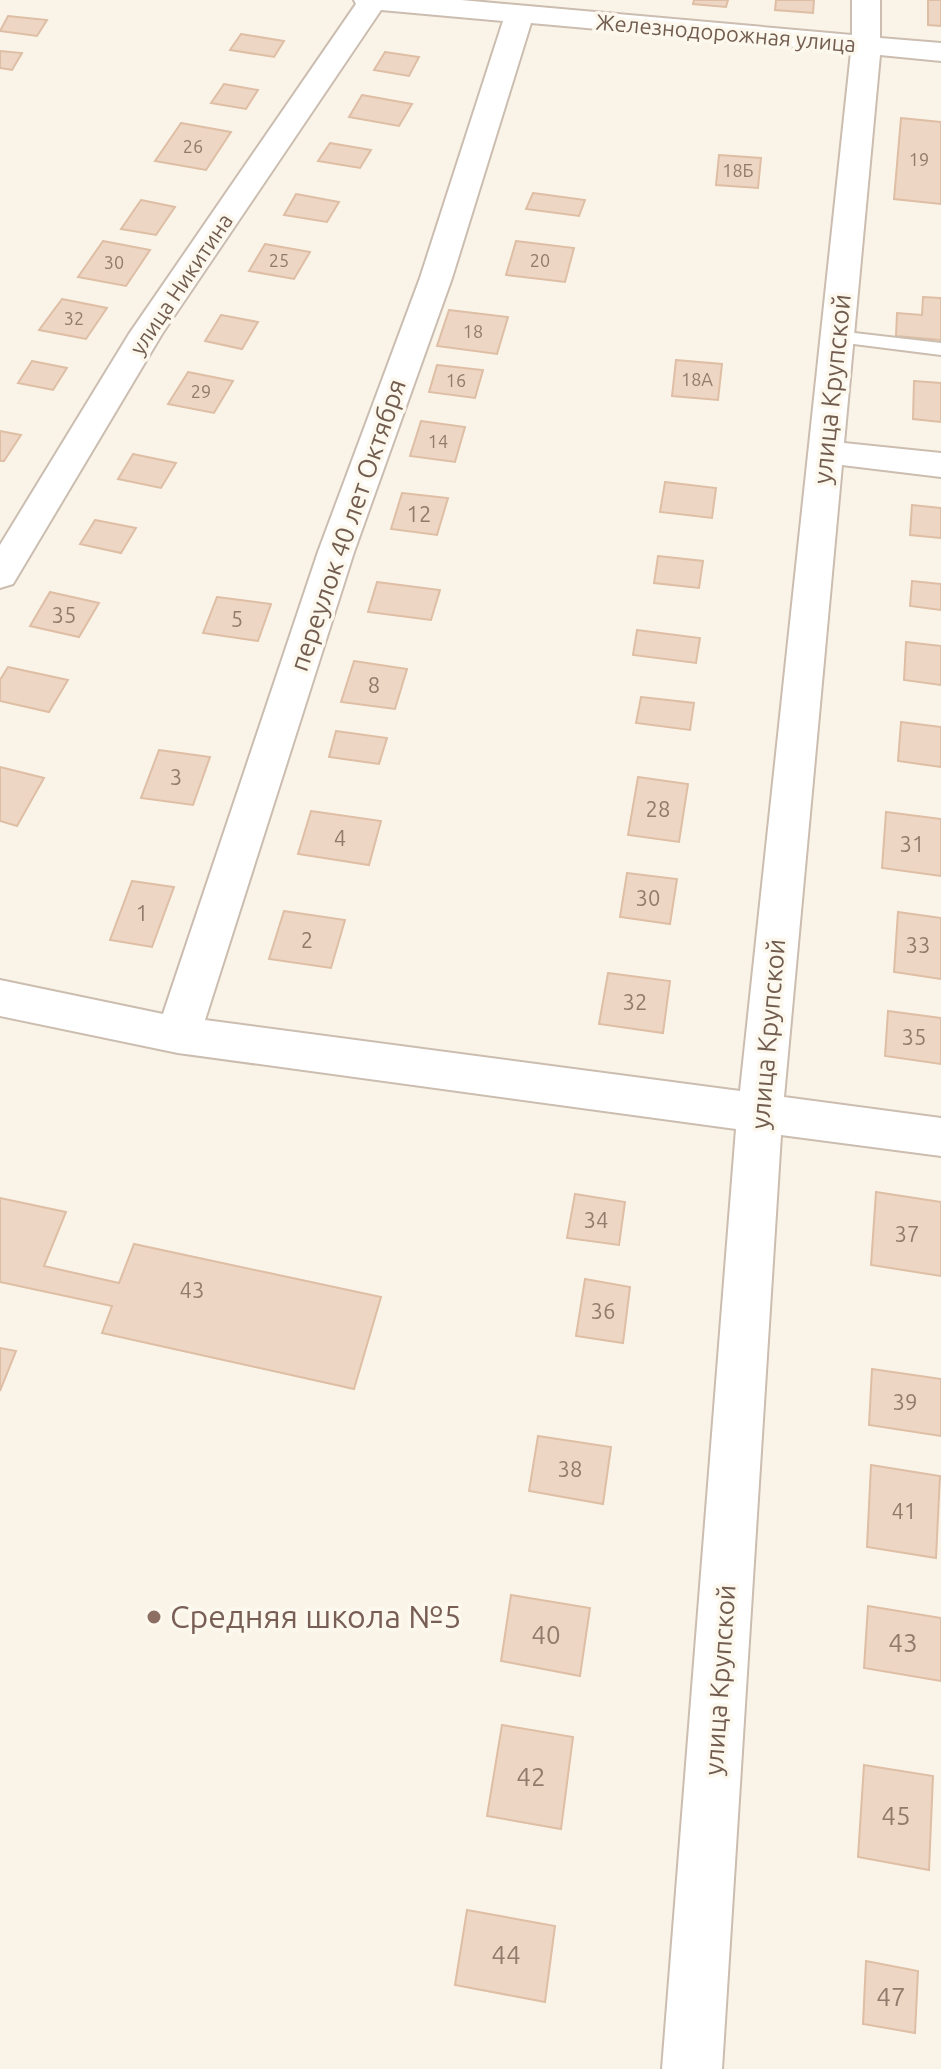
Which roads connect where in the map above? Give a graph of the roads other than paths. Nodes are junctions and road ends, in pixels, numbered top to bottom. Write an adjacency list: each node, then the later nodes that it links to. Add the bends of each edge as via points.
1 (371, 0): 3 (street, Железнодорожная улица); 10 (street, улица Никитина, via 146,334)
2 (866, 0): 4 (street, улица Крупской)
3 (519, 15): 4 (street, Железнодорожная улица); 12 (street, переулок 40 лет Октября, via 436,278 336,552)
4 (866, 46): 5 (street, Железнодорожная улица); 6 (street, улица Крупской)
5 (941, 52)
6 (837, 337): 7 (lane); 8 (street, улица Крупской)
7 (941, 349)
8 (826, 452): 9 (street); 13 (street, улица Крупской)
9 (941, 465)
10 (0, 575)
11 (0, 998): 12 (street)
12 (178, 1035): 13 (street)
13 (760, 1113): 14 (street); 15 (street, улица Крупской)
14 (941, 1137)
15 (692, 2069)

